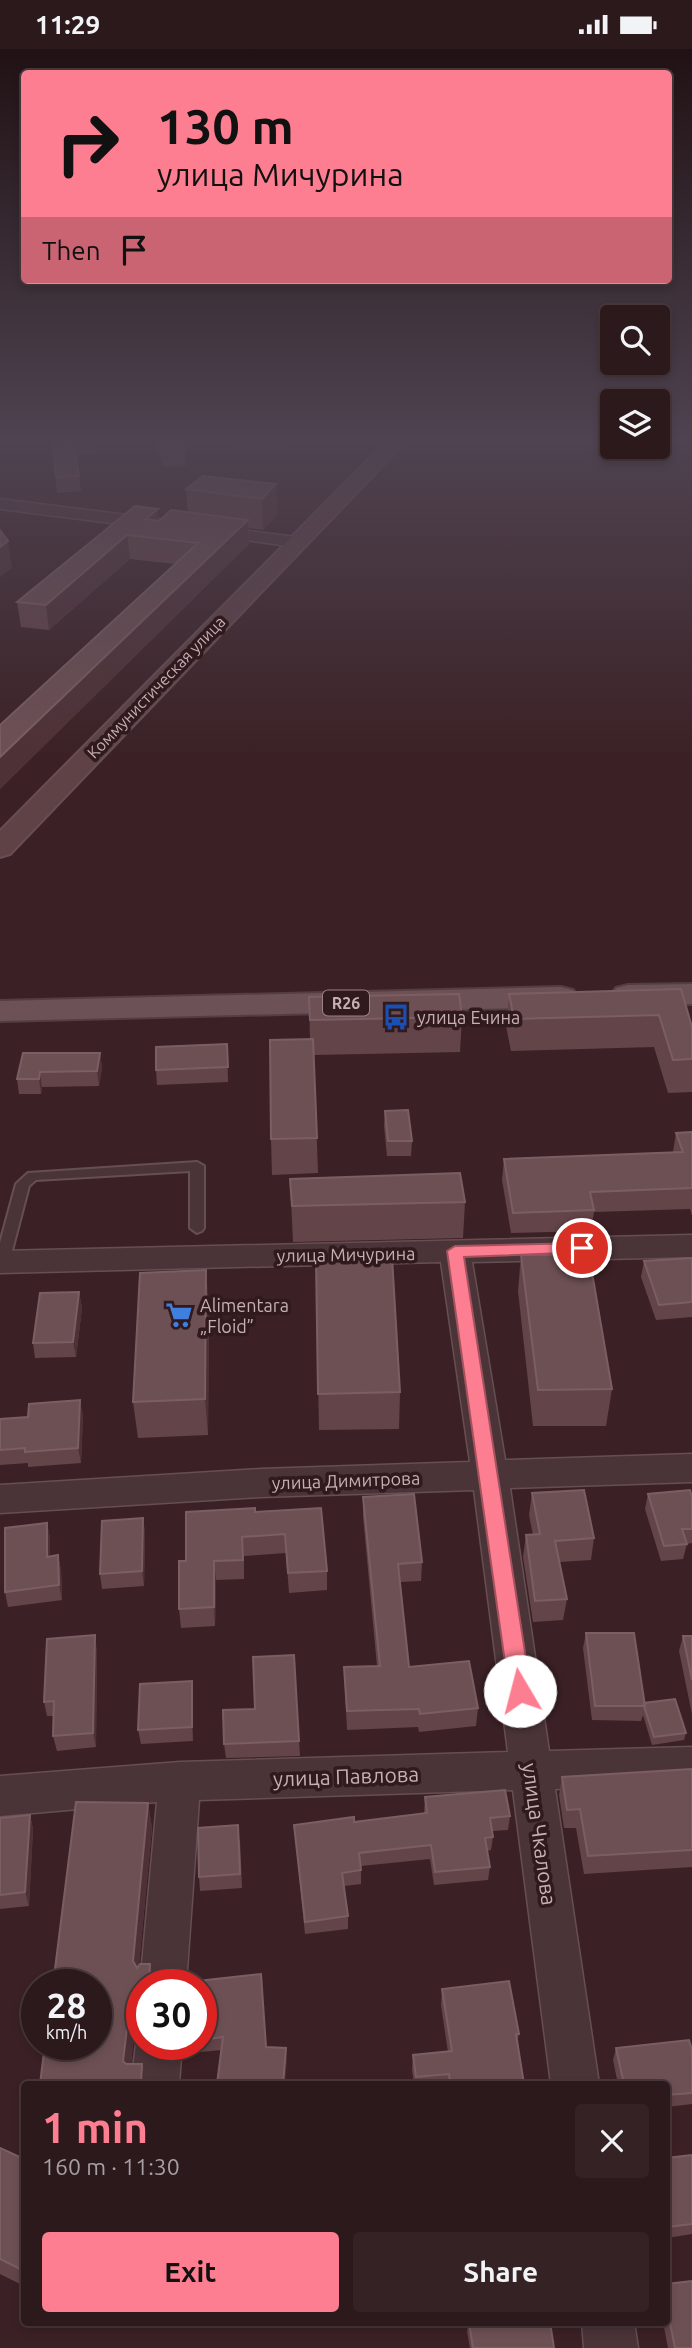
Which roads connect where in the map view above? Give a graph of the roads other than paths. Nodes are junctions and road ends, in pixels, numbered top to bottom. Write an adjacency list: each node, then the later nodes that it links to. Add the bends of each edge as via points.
1 (293, 545): 2 (main road, Коммунистическая улица)
2 (0, 848)
3 (692, 994): 4 (main road, R26)
4 (0, 1011)
5 (197, 1228): 8 (lane, via 197,1166 33,1176 23,1184)
6 (692, 1246): 7 (street, улица Мичурина)
7 (455, 1251): 8 (street, улица Мичурина); 10 (street, улица Чкалова)
8 (1, 1262)
9 (692, 1468): 10 (street, улица Димитрова)
10 (490, 1475): 11 (street, улица Димитрова); 13 (street, улица Чкалова)
11 (0, 1499)
12 (692, 1766): 13 (street, улица Павлова)
13 (531, 1771): 14 (street, улица Павлова); 19 (street, улица Чкалова)
14 (180, 1781): 15 (street, улица Павлова); 16 (street)
15 (0, 1796)
16 (164, 1969)
17 (157, 2060): 18 (street)
18 (155, 2081)
19 (575, 2081)
20 (608, 2326): 21 (street)
21 (611, 2348)

